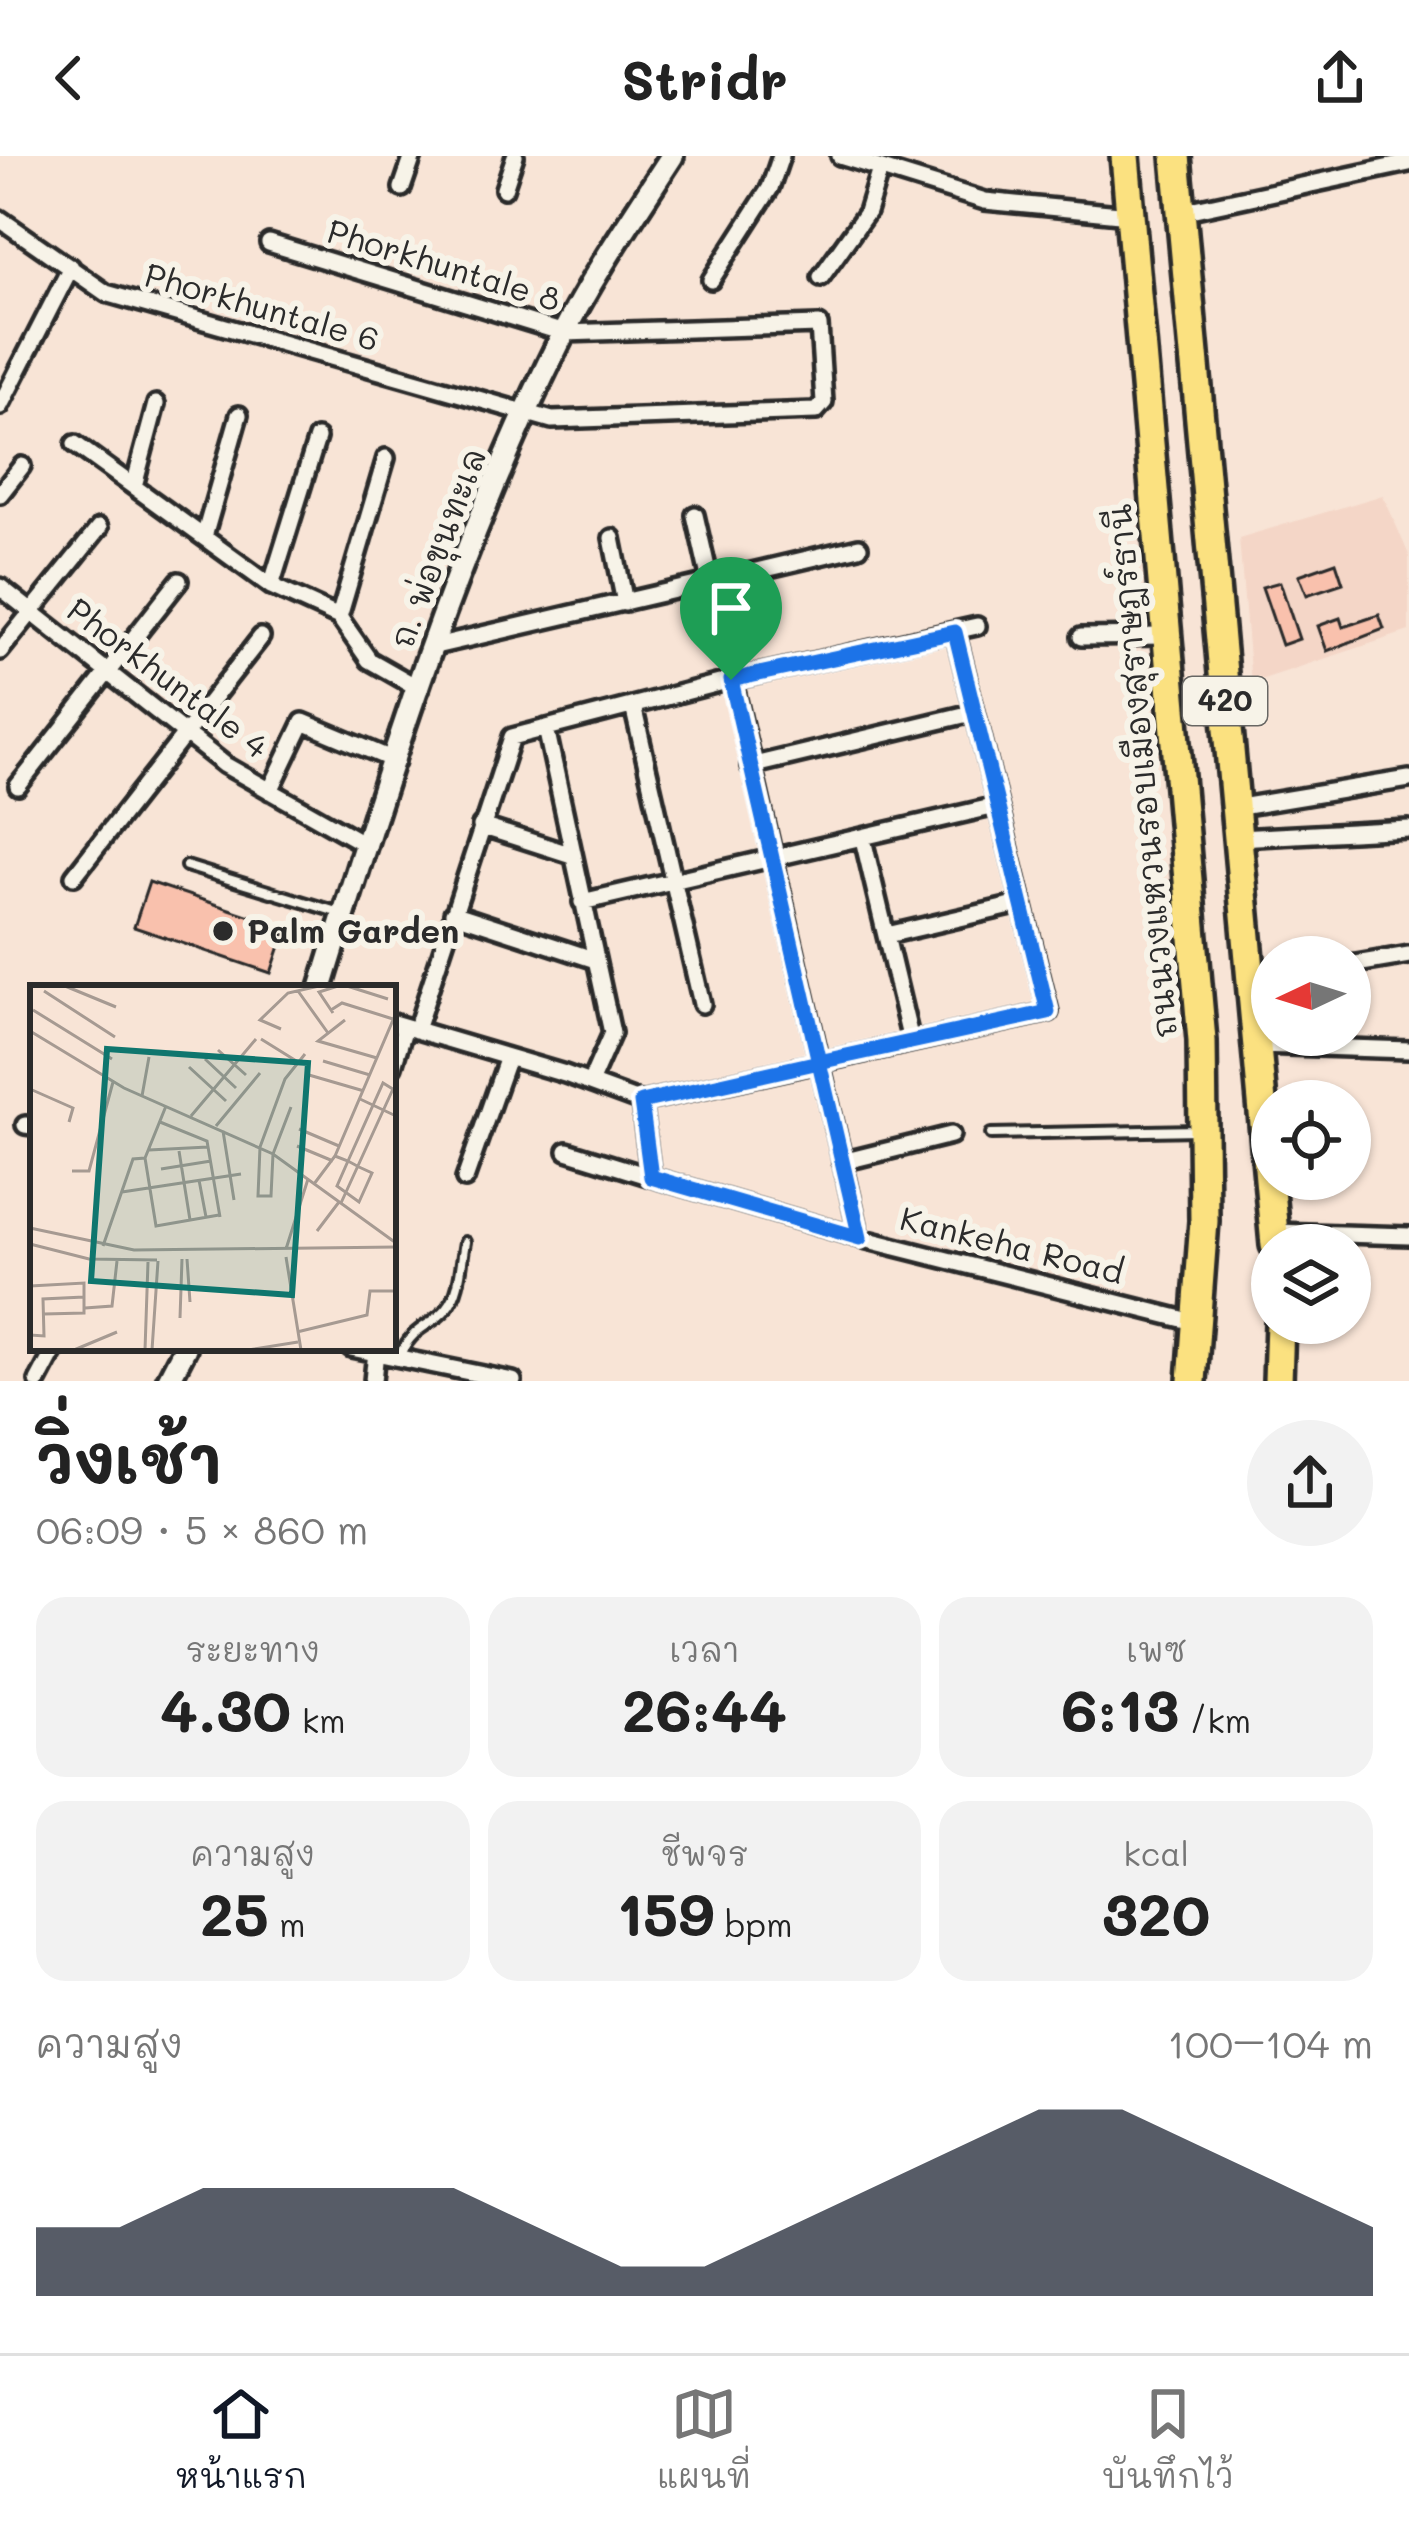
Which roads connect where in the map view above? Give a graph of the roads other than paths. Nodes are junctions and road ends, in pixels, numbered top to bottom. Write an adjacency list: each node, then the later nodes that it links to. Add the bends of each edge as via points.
1 (413, 156): 10 (street)
2 (515, 156): 11 (street)
3 (672, 156): 20 (street, ถ. พ่อขุนทะเล)
4 (781, 156): 18 (street, via 770,188)
5 (840, 156): 9 (street)
6 (1125, 156): 13 (highway, ถนนวงแหวนรอบเมืองสุราษฎร์ธานี / 420)
7 (1176, 156): 12 (highway, 420)
8 (1409, 163): 12 (street)
9 (880, 169): 13 (street, via 985,201); 17 (street, via 867,212)
10 (402, 188)
11 (504, 189)
12 (1181, 212): 40 (highway, 420)
13 (1130, 215): 42 (highway, ถนนวงแหวนรอบเมืองสุราษฎร์ธานี / 420)
14 (0, 219): 16 (street, Phorkhuntale 6)
15 (269, 243): 20 (street, Phorkhuntale 8)
16 (71, 267): 22 (street); 23 (street, Phorkhuntale 6, via 106,293)
17 (821, 277)
18 (711, 280)
19 (819, 325): 20 (street, Phorkhuntale 8); 23 (street, Phorkhuntale 6, via 824,402 816,411 552,420)
20 (564, 333): 23 (street, ถ. พ่อขุนทะเล)
21 (156, 404): 29 (street)
22 (0, 406)
23 (525, 414): 50 (street, ถ. พ่อขุนทะเล)
24 (239, 415): 33 (street)
25 (316, 438): 38 (street)
26 (75, 444): 29 (street)
27 (386, 458): 44 (street)
28 (22, 466): 30 (street)
29 (134, 486): 33 (street)
30 (0, 494)
31 (695, 514): 37 (street)
32 (99, 528): 43 (street)
33 (204, 537): 38 (street)
34 (612, 538): 41 (street)
35 (859, 547): 37 (street)
36 (179, 581): 52 (street)
37 (708, 585): 41 (street); 53 (street)
38 (271, 586): 44 (street)
39 (0, 587): 43 (street, Phorkhuntale 4)
40 (1214, 599): 42 (highway); 65 (highway, 420)
41 (625, 603): 50 (street)
42 (1164, 603): 47 (highway, ถนนวงแหวนรอบเมืองสุราษฎร์ธานี / 420)
43 (31, 611): 51 (street); 52 (street, Phorkhuntale 4)
44 (339, 617): 54 (street, via 369,660)
45 (977, 626): 46 (street)
46 (955, 632): 53 (street); 56 (street)
47 (1167, 636): 48 (street); 96 (highway, ถนนวงแหวนรอบเมืองสุราษฎร์ธานี / 420)
48 (1081, 637)
49 (261, 638): 58 (street)
50 (434, 646): 54 (street, ถ. พ่อขุนทะเล)
51 (0, 651)
52 (107, 674): 58 (street, Phorkhuntale 4); 62 (street)
53 (731, 680): 55 (street); 60 (street)
54 (420, 689): 59 (street, ถ. พ่อขุนทะเล)
55 (633, 706): 57 (street); 75 (street)
56 (973, 713): 60 (street); 64 (street)
57 (546, 728): 66 (street, via 512,736); 71 (street)
58 (185, 736): 63 (street, Phorkhuntale 4); 74 (street)
59 (396, 761): 63 (street, via 303,722); 70 (street, ถ. พ่อขุนทะเล)
60 (750, 766): 72 (street)
61 (1409, 779): 65 (street)
62 (18, 786)
63 (270, 791): 70 (street, Phorkhuntale 4)
64 (996, 806): 68 (street); 77 (street)
65 (1234, 808): 69 (highway, 420)
66 (481, 826): 71 (street); 78 (street)
67 (1409, 829): 69 (street)
68 (863, 838): 72 (street); 80 (street)
69 (1238, 838): 81 (highway, 420)
70 (368, 846): 79 (street, ถ. พ่อขุนทะเล)
71 (572, 855): 76 (street)
72 (772, 859): 75 (street); 93 (street)
73 (186, 866): 79 (lane)
74 (74, 876)
75 (674, 881): 76 (street); 86 (street)
76 (582, 902): 83 (street)
77 (1020, 904): 80 (street); 88 (street, via 1048,1012)
78 (453, 913): 83 (street); 87 (street)
79 (345, 914): 85 (street, ถ. พ่อขุนทะเล)
80 (887, 934): 88 (street)
81 (1255, 936)
82 (1409, 955): 84 (street)
83 (596, 960): 94 (street, via 612,1033)
84 (1371, 961)
85 (322, 985)
86 (702, 1004)
87 (404, 1027): 92 (street)
88 (910, 1041): 93 (street)
89 (1371, 1049): 90 (street)
90 (1409, 1050)
91 (1259, 1056): 103 (highway, 420)
92 (508, 1057): 94 (street); 102 (street)
93 (819, 1062): 95 (street); 100 (street)
94 (590, 1083): 95 (street)
95 (641, 1102): 101 (street)
96 (1205, 1130): 97 (lane); 108 (highway, ถนนวงแหวนรอบเมืองสุราษฎร์ธานี / 420)
97 (991, 1134)
98 (951, 1135): 100 (street)
99 (567, 1151): 101 (street, Kankeha Road)
100 (842, 1162): 106 (street)
101 (651, 1177): 106 (street, Kankeha Road)
102 (465, 1179)
103 (1273, 1224)
104 (1409, 1236): 105 (street)
105 (1371, 1237)
106 (860, 1238): 108 (street, Kankeha Road)
107 (465, 1242): 113 (lane, via 446,1309 411,1333)
108 (1198, 1323): 119 (highway, ถนนวงแหวนรอบเมืองสุราษฎร์ธานี / 420)
109 (1279, 1344): 120 (highway)
110 (54, 1351): 115 (street)
111 (183, 1351): 116 (street)
112 (376, 1351): 113 (street); 117 (street)
113 (400, 1354): 114 (street)
114 (476, 1377): 118 (street)
115 (38, 1381)
116 (168, 1381)
117 (373, 1381)
118 (513, 1381)
119 (1192, 1381)
120 (1278, 1381)

